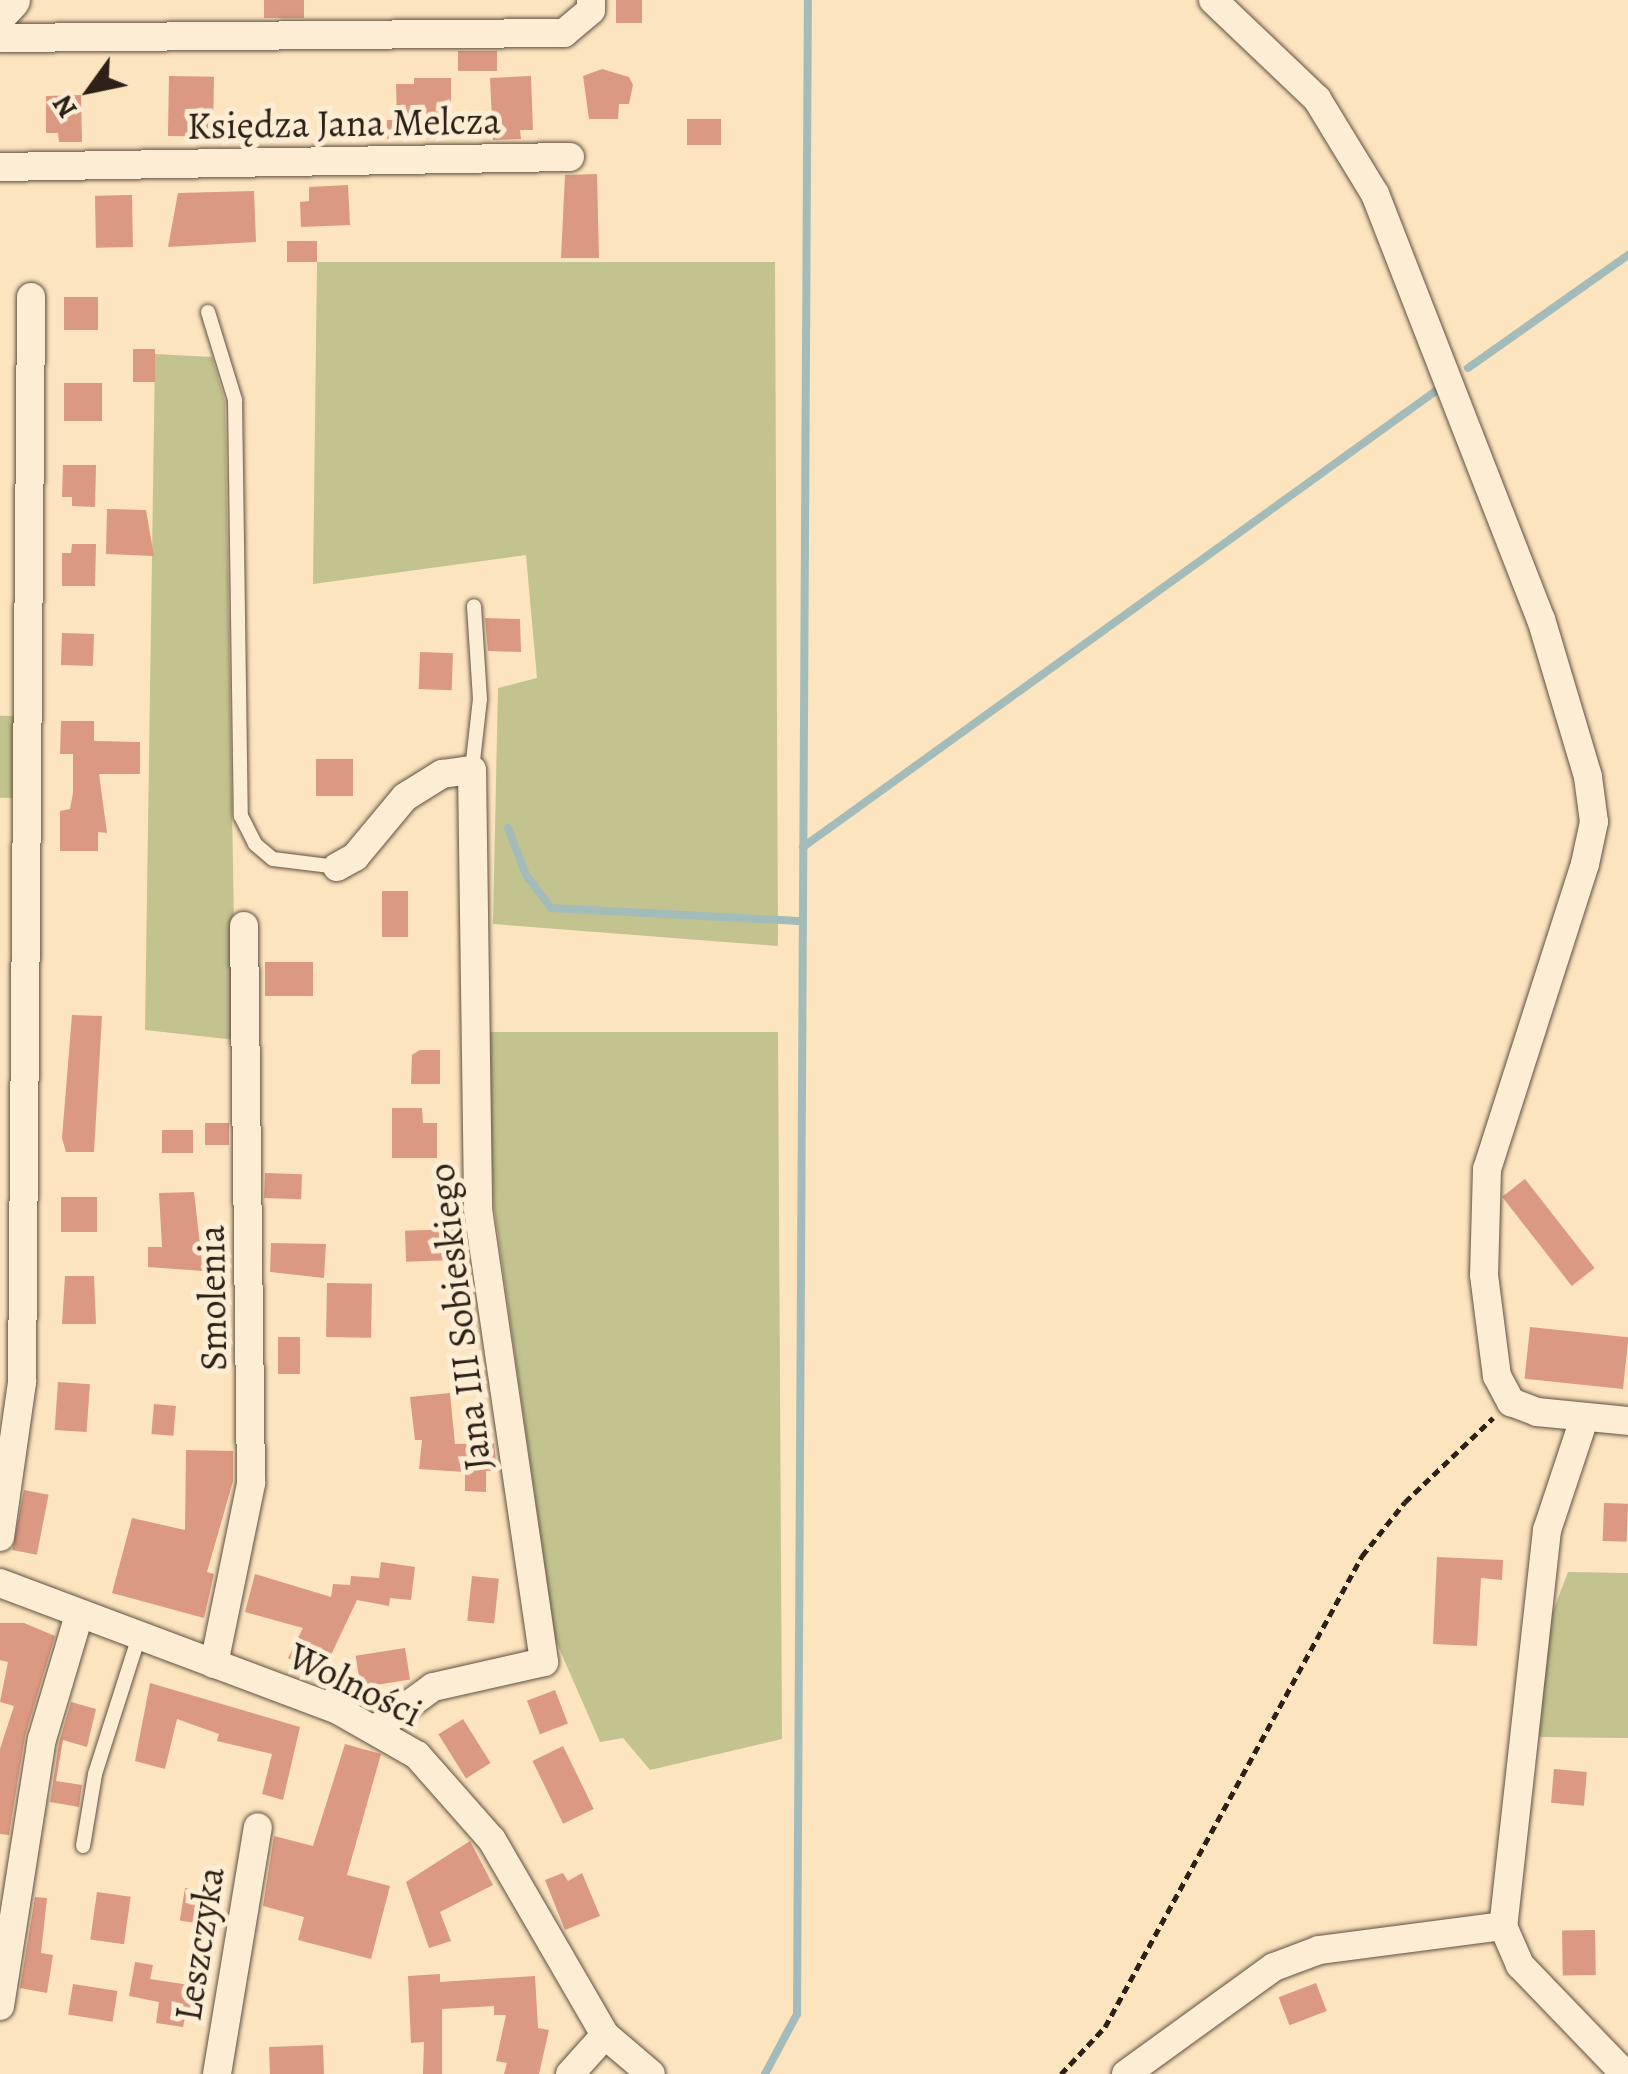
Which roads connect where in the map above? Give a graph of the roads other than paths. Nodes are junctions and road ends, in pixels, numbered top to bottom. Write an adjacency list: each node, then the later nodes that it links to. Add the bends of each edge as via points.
1 (11, 0): 4 (main road)
2 (591, 0): 5 (street, via 591,10 564,32)
3 (1213, 0): 14 (street, via 1317,99 1375,194 1541,620 1588,777 1594,822 1585,864 1487,1170 1484,1275 1496,1376 1510,1402)
4 (0, 12)
5 (0, 38)
6 (570, 157): 7 (street, Księdza Jana Melcza)
7 (0, 167)
8 (32, 296): 16 (street, via 22,1382)
9 (208, 312): 12 (lane, via 236,400 241,816 254,844 273,859)
10 (474, 606): 11 (lane, via 480,700)
11 (472, 770): 12 (street, via 442,774 405,797 355,857); 21 (street, Jana III Sobieskiego, via 478,1208 544,1662 433,1687)
12 (337, 867)
13 (244, 926): 20 (street, Smolenia, via 251,1483)
14 (1584, 1418): 15 (street); 24 (street, via 1548,1530)
15 (1628, 1421)
16 (0, 1537)
17 (0, 1584): 18 (street, Wolności)
18 (80, 1615): 19 (street, Wolności); 25 (street, via 42,1739)
19 (139, 1636): 20 (street, Wolności); 23 (lane, via 95,1774)
20 (214, 1664): 21 (street, Wolności)
21 (377, 1728): 26 (street, Wolności, via 440,1776 492,1840)
22 (258, 1828): 27 (street, Leszczyka)
23 (83, 1846)
24 (1503, 1926): 30 (street, via 1319,1950 1274,1966); 31 (street, via 1520,1965)
25 (0, 2006)
26 (605, 2034): 28 (street); 29 (street, Wolności)
27 (217, 2074)
28 (570, 2074)
29 (651, 2074)
30 (1126, 2074)
31 (1625, 2074)

